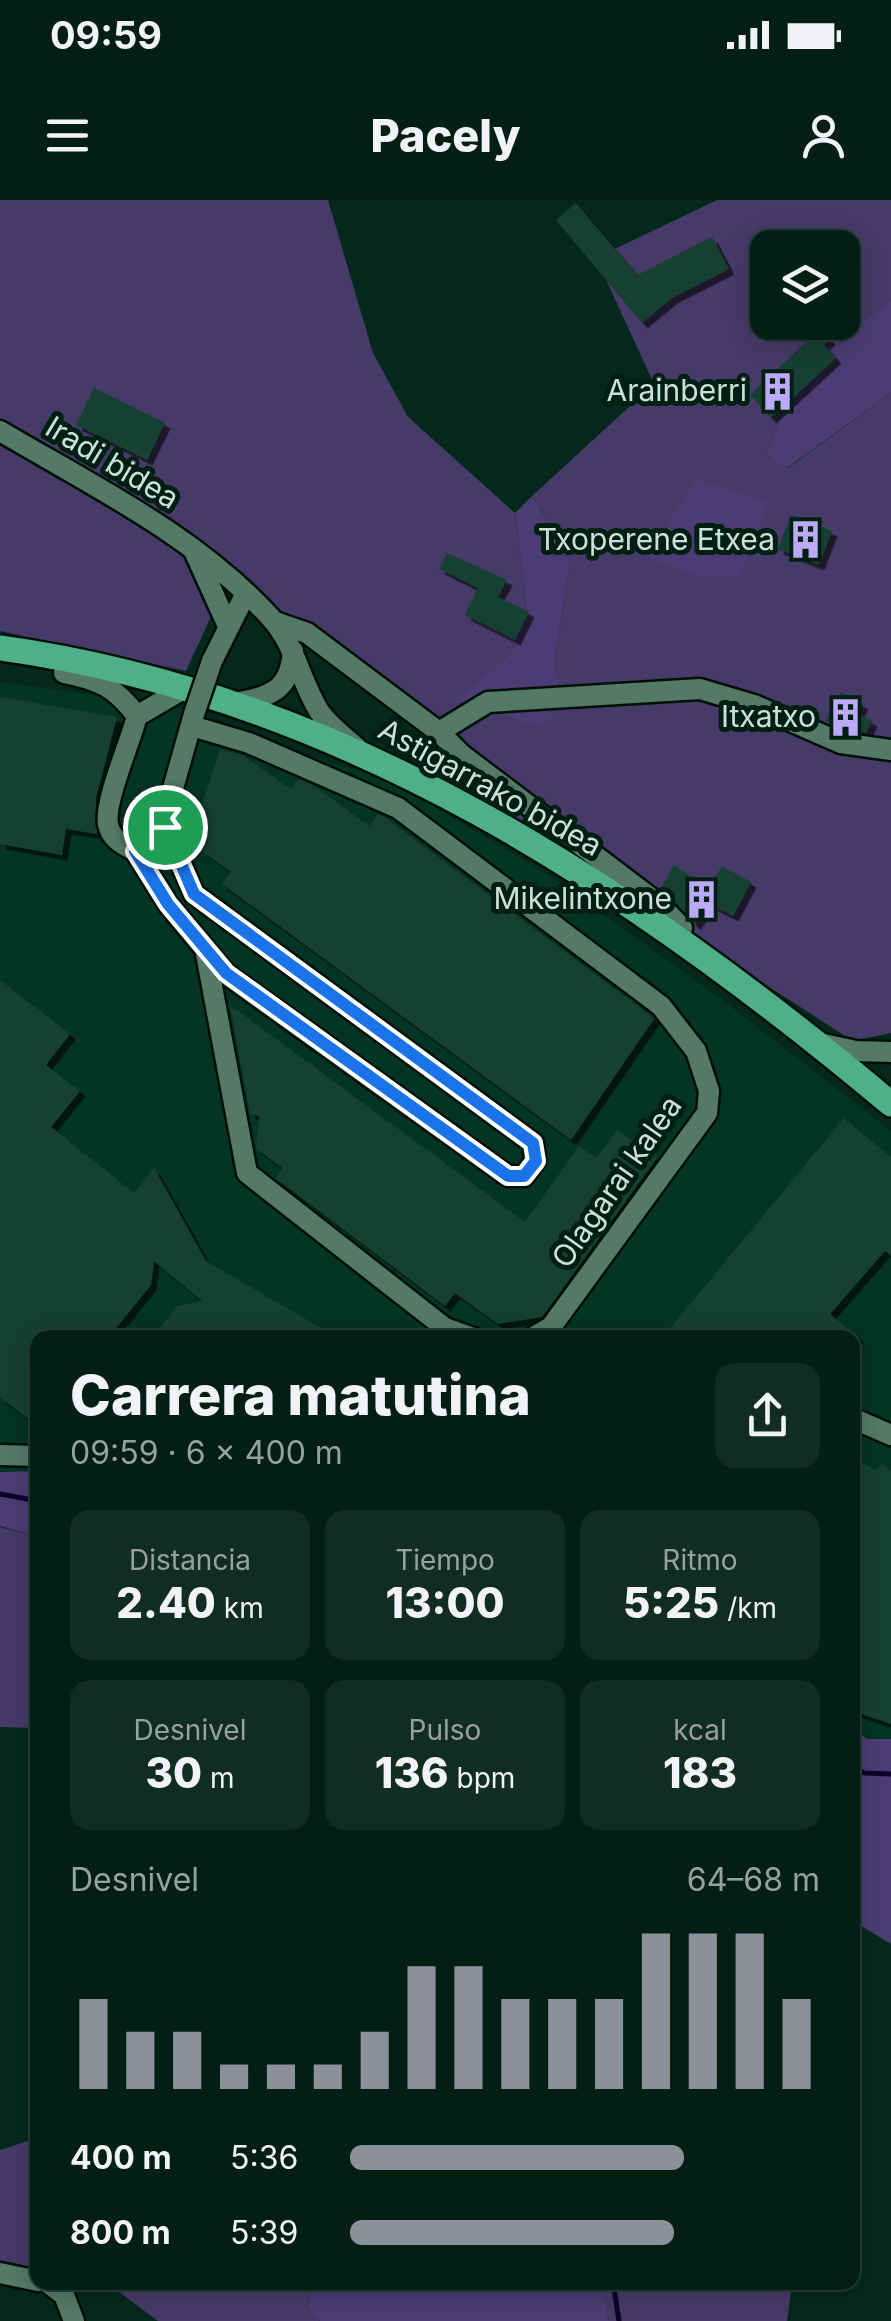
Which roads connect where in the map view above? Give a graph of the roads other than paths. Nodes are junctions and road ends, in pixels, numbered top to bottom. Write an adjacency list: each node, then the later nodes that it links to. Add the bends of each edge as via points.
1 (0, 431): 2 (street, Iradi bidea)
2 (192, 548): 3 (street, Iradi bidea); 5 (street)
3 (246, 593): 4 (street, Iradi bidea); 5 (street)
4 (275, 622): 7 (street); 12 (street, via 307,634)
5 (227, 624): 11 (street, bridge)
6 (1, 648): 8 (main road, Astigarrako bidea); 10 (street, via 34,666 103,681)
7 (293, 652): 9 (street, via 283,689); 14 (street, via 319,710)
8 (187, 687): 9 (main road, Astigarrako bidea); 10 (street)
9 (235, 703): 14 (main road, Astigarrako bidea)
10 (137, 716): 16 (street, via 108,822 116,841)
11 (193, 720): 15 (street); 24 (street, Olagarai kalea, via 398,808 661,1006 696,1051 709,1091 707,1113)
12 (438, 732): 13 (street, via 488,702 700,689 754,704 841,743); 18 (street, via 660,904 682,928)
13 (891, 750)
14 (363, 752): 18 (main road, Astigarrako bidea, via 526,838)
15 (165, 827): 16 (street, via 156,842); 17 (street, via 184,880)
16 (135, 851): 19 (street)
17 (221, 915): 19 (street, via 202,923); 19 (street, via 533,1143 536,1161 524,1176 508,1176)
18 (678, 938): 20 (main road, Astigarrako bidea)
19 (202, 949): 23 (street, via 246,1173)
20 (818, 1043): 21 (street); 22 (main road, Astigarrako bidea)
21 (891, 1052)
22 (888, 1097)
23 (451, 1330)
24 (546, 1330)
25 (860, 1421): 26 (street)
26 (890, 1435)
27 (0, 1456): 28 (street)
28 (30, 1456)
29 (0, 2272): 30 (street)
30 (30, 2278)
31 (60, 2290): 32 (street)
32 (74, 2321)

